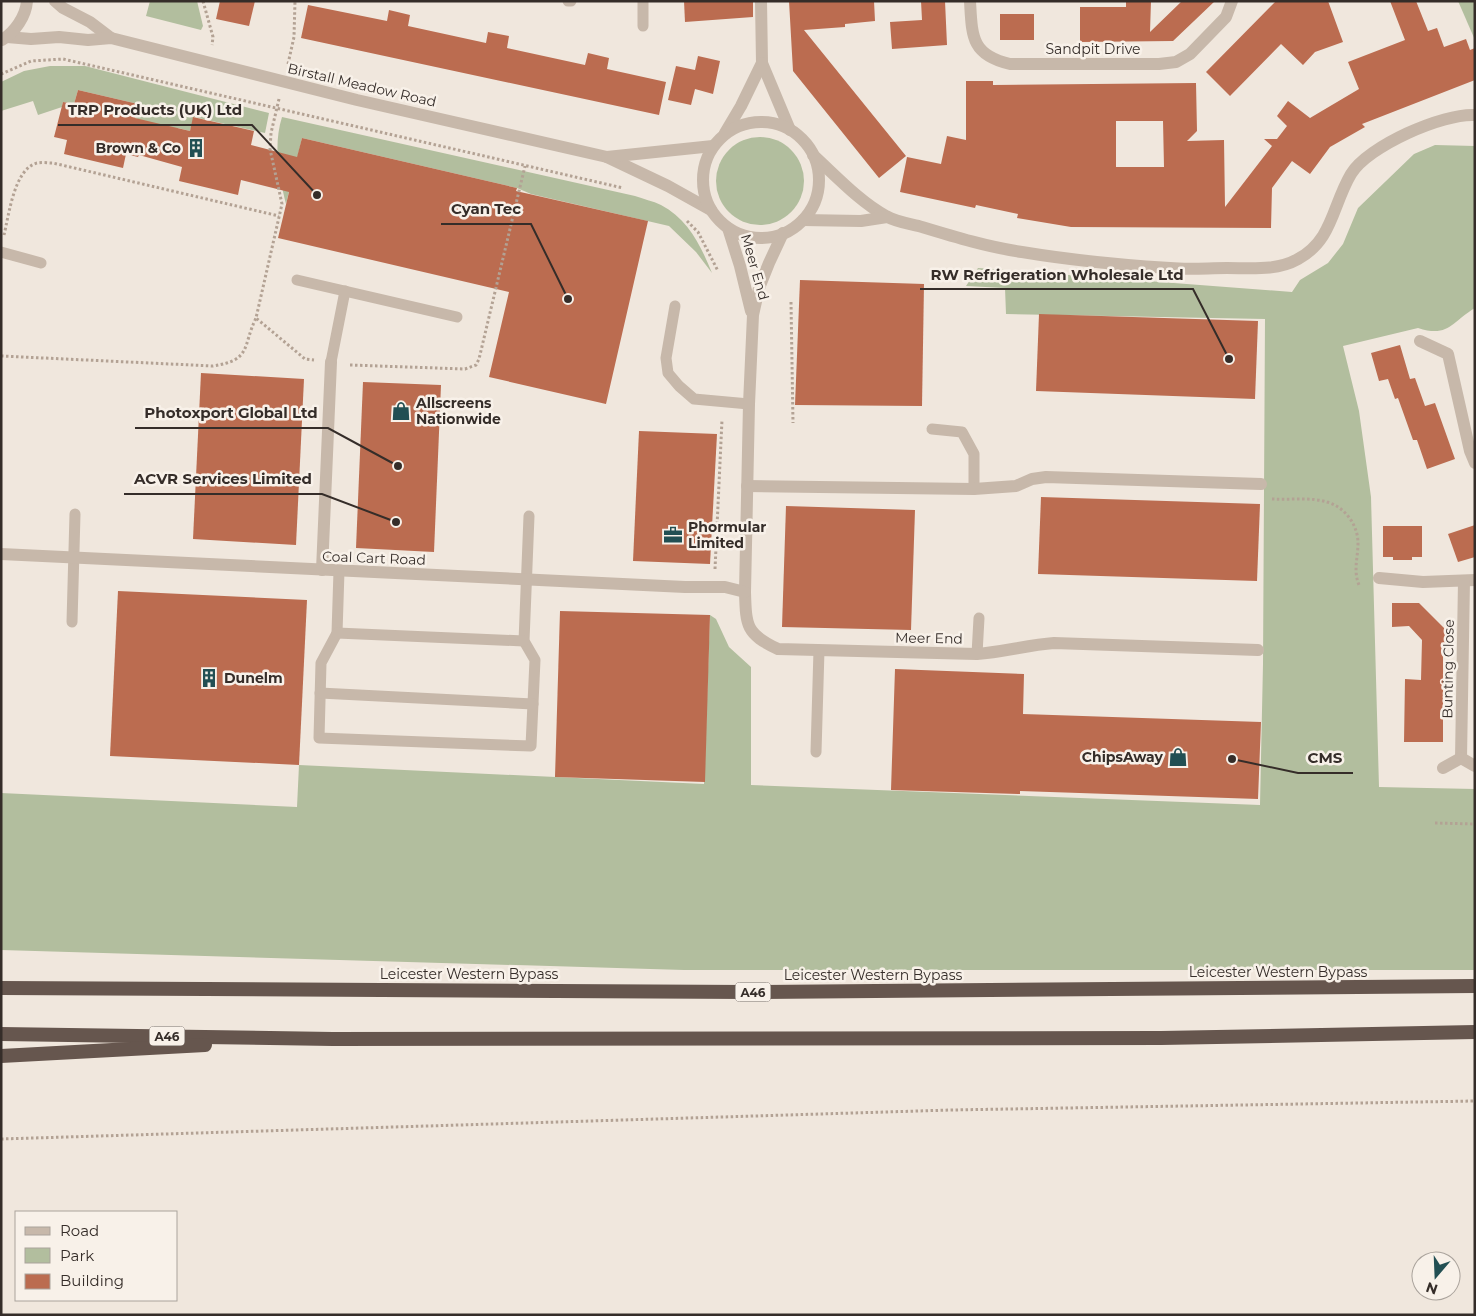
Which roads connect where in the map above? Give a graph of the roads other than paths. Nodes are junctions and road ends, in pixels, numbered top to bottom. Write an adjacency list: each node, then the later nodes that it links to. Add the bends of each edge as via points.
1 (27, 1): 9 (street, via 19,24)
2 (55, 1): 8 (street, Birstall Meadow Road)
3 (643, 1): 7 (lane)
4 (761, 1): 10 (street)
5 (970, 1): 6 (street, Sandpit Drive, via 975,42 995,60 1010,64 1176,62 1190,54 1226,17)
6 (1232, 1)
7 (644, 26)
8 (111, 38): 9 (street, Birstall Meadow Road); 16 (street, Birstall Meadow Road)
9 (4, 39)
10 (762, 63): 12 (street); 13 (street)
11 (1475, 115): 18 (street, via 1464,114 1418,128 1369,156 1352,172 1323,237 1313,250 1278,267 1172,269 1022,252)
12 (790, 130): 13 (street, via 774,123 757,121); 15 (street, via 804,140)
13 (725, 133): 14 (street)
14 (713, 146): 16 (street, Birstall Meadow Road); 17 (street, via 702,178 704,195)
15 (813, 155): 18 (street); 19 (street, via 818,189 813,206)
16 (607, 157): 17 (street, Birstall Meadow Road)
17 (711, 210): 20 (street)
18 (887, 217): 19 (street, via 861,221)
19 (802, 220): 21 (street)
20 (728, 228): 21 (street, via 745,236 764,238); 27 (street, Meer End)
21 (783, 233): 27 (street, Meer End, via 768,263)
22 (1, 252): 23 (lane)
23 (42, 263)
24 (297, 280): 25 (lane)
25 (345, 292): 28 (lane); 30 (lane)
26 (675, 306): 31 (lane, via 666,358 668,373 694,399)
27 (753, 316): 31 (street, Meer End)
28 (457, 317)
29 (1420, 341): 33 (street, via 1448,354)
30 (331, 362): 41 (street)
31 (749, 404): 35 (street, Meer End)
32 (932, 429): 36 (lane, via 962,432 974,454)
33 (1475, 463)
34 (1262, 484): 36 (street, via 1046,477 1016,486)
35 (747, 486): 36 (street); 46 (street, Meer End)
36 (974, 489)
37 (75, 514): 40 (lane)
38 (529, 516): 44 (lane)
39 (1, 554): 40 (street, Coal Cart Road)
40 (74, 558): 41 (street, Coal Cart Road); 48 (lane)
41 (322, 570): 42 (street, Coal Cart Road)
42 (339, 571): 44 (street, Coal Cart Road); 49 (lane)
43 (1379, 578): 45 (street, via 1423,582)
44 (526, 579): 46 (street, Coal Cart Road, via 725,586); 50 (lane)
45 (1470, 580): 57 (street, Bunting Close)
46 (745, 592): 51 (street, Meer End, via 746,618 751,632 764,643 778,649)
47 (979, 618): 53 (lane)
48 (72, 622)
49 (337, 633): 50 (lane); 54 (lane, via 321,663)
50 (524, 641): 55 (lane, via 535,660)
51 (819, 650): 53 (street, Meer End); 56 (lane)
52 (1258, 650): 53 (street, Meer End, via 1054,643)
53 (977, 654)
54 (320, 693): 55 (lane); 55 (lane, via 319,738 531,746)
55 (534, 704)
56 (816, 752)
57 (1461, 758): 58 (street); 59 (street)
58 (1475, 766)
59 (1443, 768)
60 (1, 986): 61 (highway, Leicester Western Bypass / A46, via 758,992)
61 (1475, 986)
62 (1475, 1032): 64 (highway, A46, via 1161,1038)
63 (1, 1034): 64 (highway, A46)
64 (333, 1039): 65 (highway)
65 (1, 1056)

